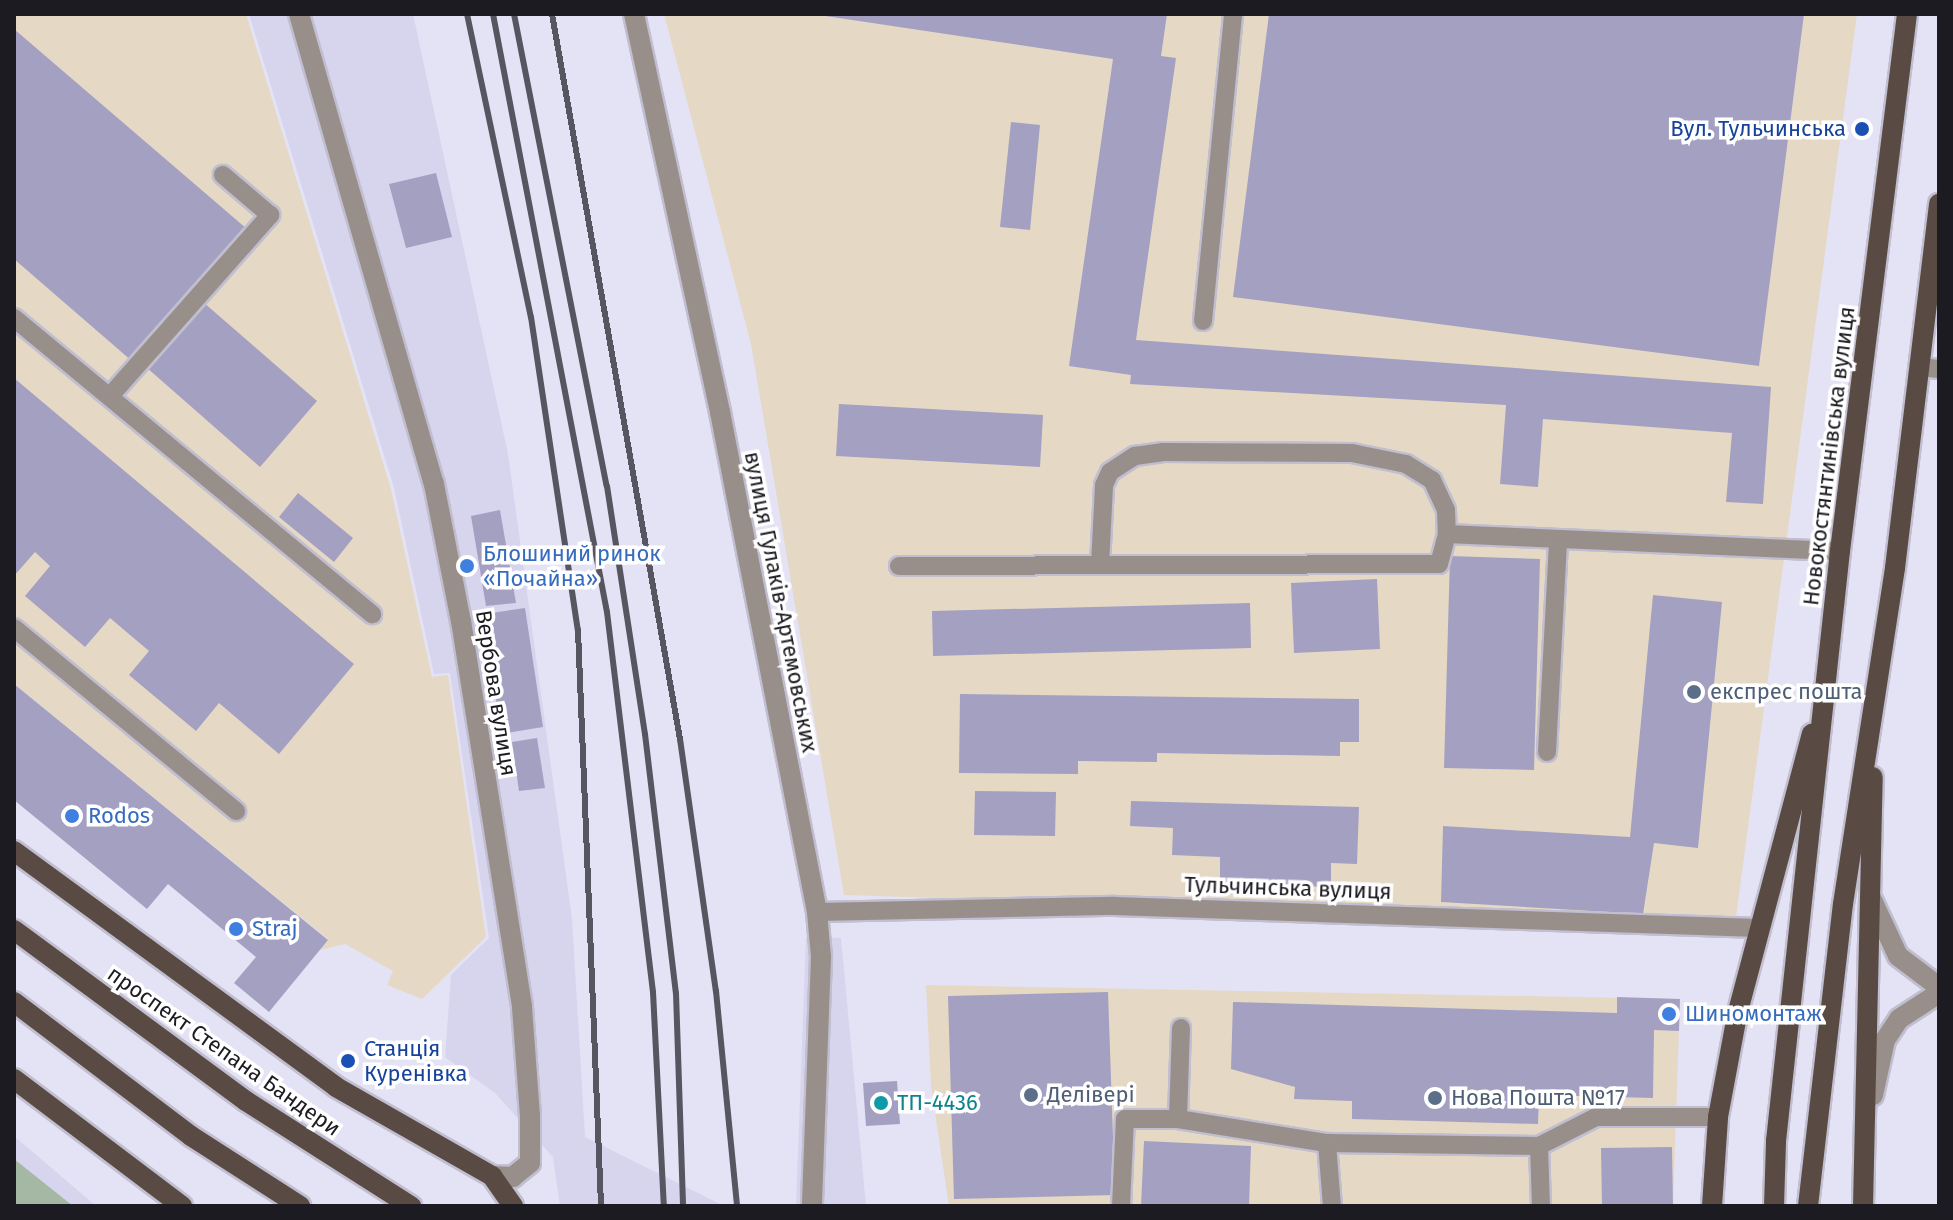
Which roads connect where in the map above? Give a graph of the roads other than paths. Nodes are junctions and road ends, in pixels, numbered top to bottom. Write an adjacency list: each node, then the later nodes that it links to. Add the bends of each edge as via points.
1 (299, 14): 38 (street, Вербова вулиця, via 434,484 463,636 522,1007 530,1115 530,1163 513,1177)
2 (634, 14): 25 (street, вулиця Гулаків-Артемовських, via 720,412)
3 (1233, 14): 9 (lane)
4 (1907, 14): 14 (main road, Новокостянтинівська вулиця)
5 (223, 175): 11 (lane, via 270,215)
6 (1939, 204): 7 (main road)
7 (1932, 315): 10 (main road)
8 (14, 318): 11 (lane)
9 (1203, 321)
10 (1930, 368): 20 (main road)
11 (110, 396): 17 (lane)
12 (1447, 534): 13 (lane); 15 (lane, via 1439,564); 15 (lane, via 1446,510 1432,480 1406,464 1352,453 1162,452 1135,456 1110,472 1104,485)
13 (1558, 539): 14 (lane); 21 (lane)
14 (1840, 551): 19 (main road, Новокостянтинівська вулиця)
15 (1100, 565): 16 (lane)
16 (899, 566)
17 (372, 614)
18 (14, 628): 22 (lane)
19 (1827, 680): 26 (main road); 49 (main road, Новокостянтинівська вулиця, via 1776,1141)
20 (1875, 693): 24 (main road); 50 (main road, via 1843,904)
21 (1547, 752)
22 (236, 811)
23 (14, 851): 38 (main road, via 336,1087)
24 (1870, 897): 28 (street, via 1898,956); 36 (main road)
25 (817, 912): 26 (lane, Тульчинська вулиця, via 1115,906); 44 (street, вулиця Гулаків-Артемовських, via 821,957)
26 (1758, 928): 32 (main road)
27 (14, 930): 42 (main road, проспект Степана Бандери, via 246,1101)
28 (1939, 990): 36 (street, via 1899,1019 1885,1040)
29 (14, 1002): 41 (main road, via 191,1136)
30 (1181, 1028): 33 (lane)
31 (19, 1085): 37 (main road)
32 (1718, 1117): 35 (lane, via 1596,1117); 48 (main road)
33 (1178, 1119): 34 (lane); 45 (lane, via 1125,1119)
34 (1327, 1143): 35 (lane); 46 (lane)
35 (1539, 1146): 47 (lane)
36 (1864, 1151): 51 (main road)
37 (140, 1174): 39 (lane); 40 (main road)
38 (492, 1176): 43 (main road)
39 (174, 1206)
40 (182, 1206)
41 (300, 1206)
42 (411, 1206)
43 (513, 1206)
44 (812, 1206)
45 (1121, 1206)
46 (1332, 1206)
47 (1541, 1206)
48 (1712, 1206)
49 (1774, 1206)
50 (1808, 1206)
51 (1863, 1206)

